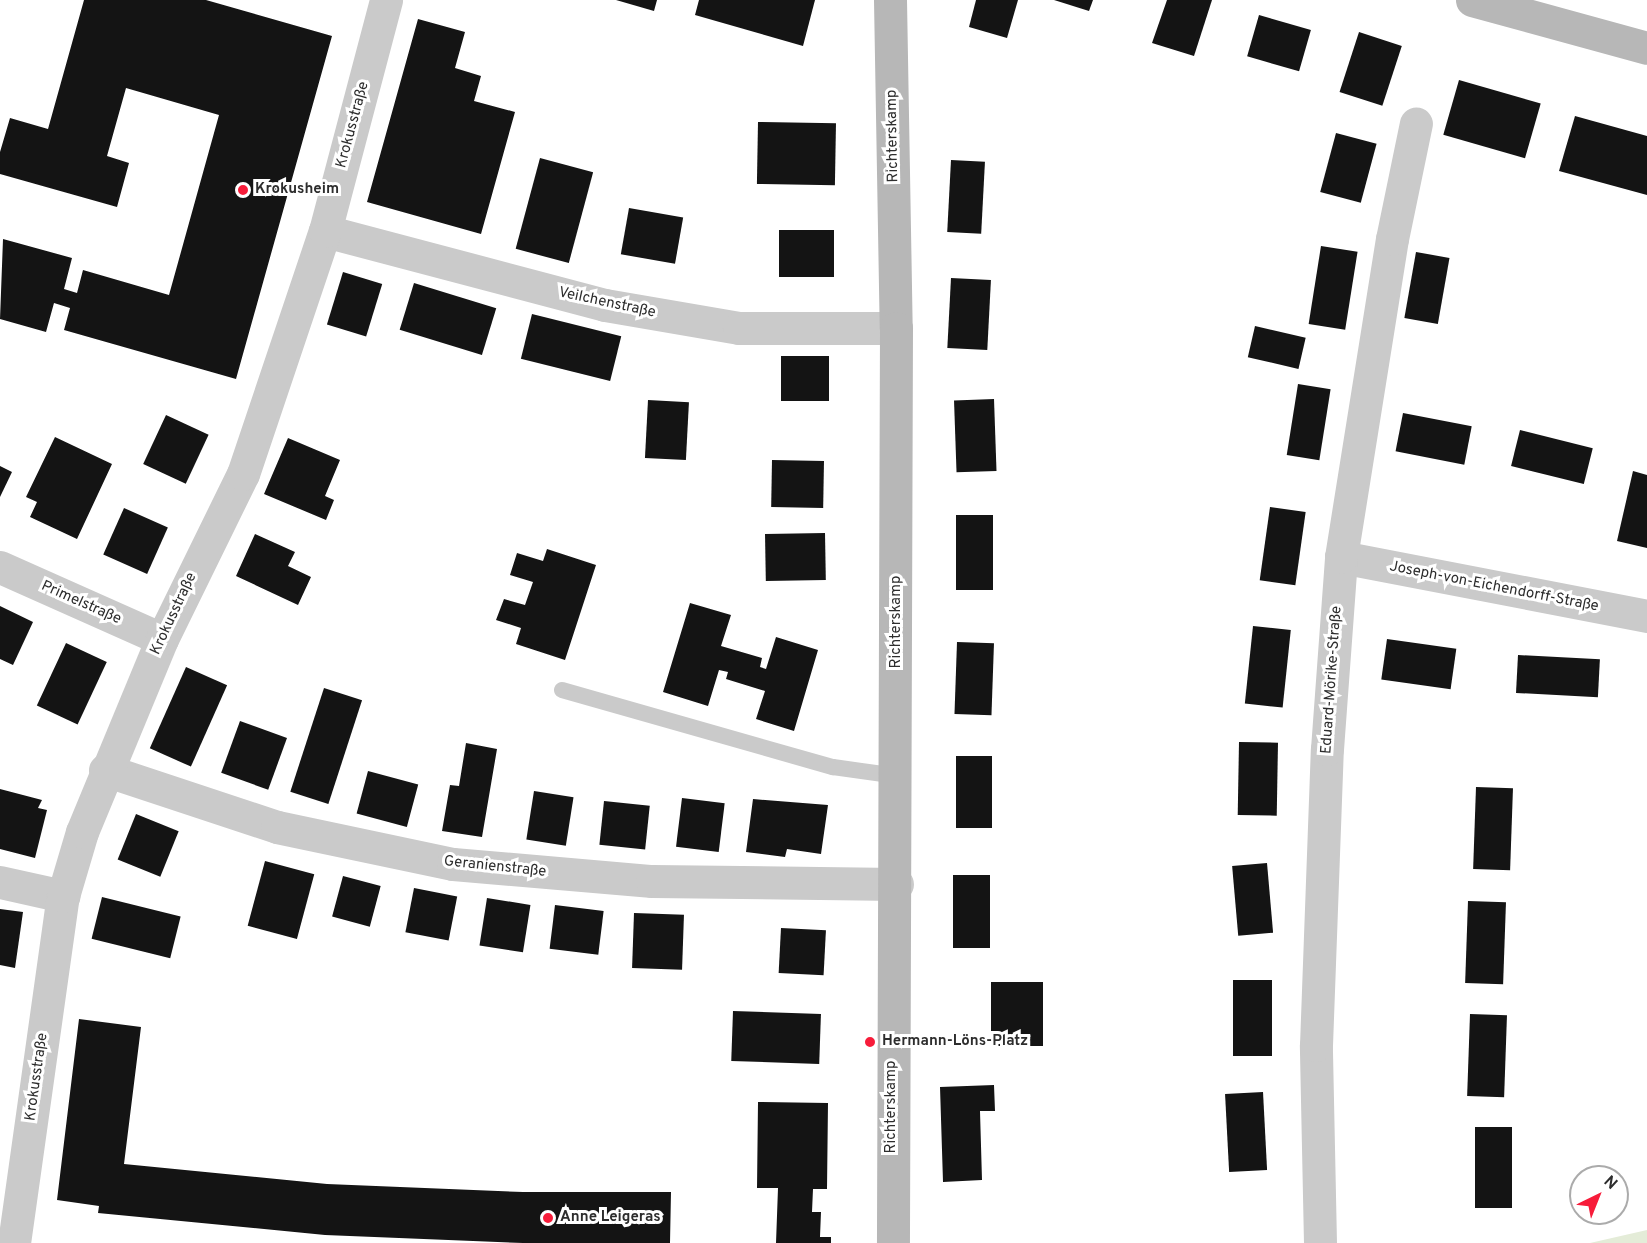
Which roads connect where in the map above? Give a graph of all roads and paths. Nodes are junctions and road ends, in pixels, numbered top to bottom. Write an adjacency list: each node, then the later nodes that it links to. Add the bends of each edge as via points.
1 (386, 0): 7 (street, Krokusstraße)
2 (890, 0): 8 (street, Richterskamp)
3 (1472, 0): 4 (street)
4 (1513, 6): 5 (street)
5 (1647, 48)
6 (1416, 123): 9 (street, Eduard-Mörike-Straße, via 1392,239)
7 (324, 231): 8 (street, Veilchenstraße, via 604,305 739,328); 12 (street, Krokusstraße, via 243,474)
8 (896, 328): 15 (street, Richterskamp)
9 (1341, 557): 11 (street, Joseph-von-Eichendorff-Straße); 21 (street, Eduard-Mörike-Straße, via 1327,749 1316,1045)
10 (0, 567): 12 (street, Primelstraße)
11 (1647, 616)
12 (162, 639): 14 (street, Krokusstraße)
13 (562, 690): 15 (lane, via 833,766)
14 (105, 770): 17 (street, Geranienstraße, via 277,827 453,864 652,881); 18 (street, Krokusstraße)
15 (897, 776): 17 (street, Richterskamp)
16 (0, 882): 18 (street)
17 (897, 884): 20 (street, Richterskamp)
18 (63, 896): 19 (street, Krokusstraße)
19 (16, 1241)
20 (892, 1243)
21 (1320, 1243)

